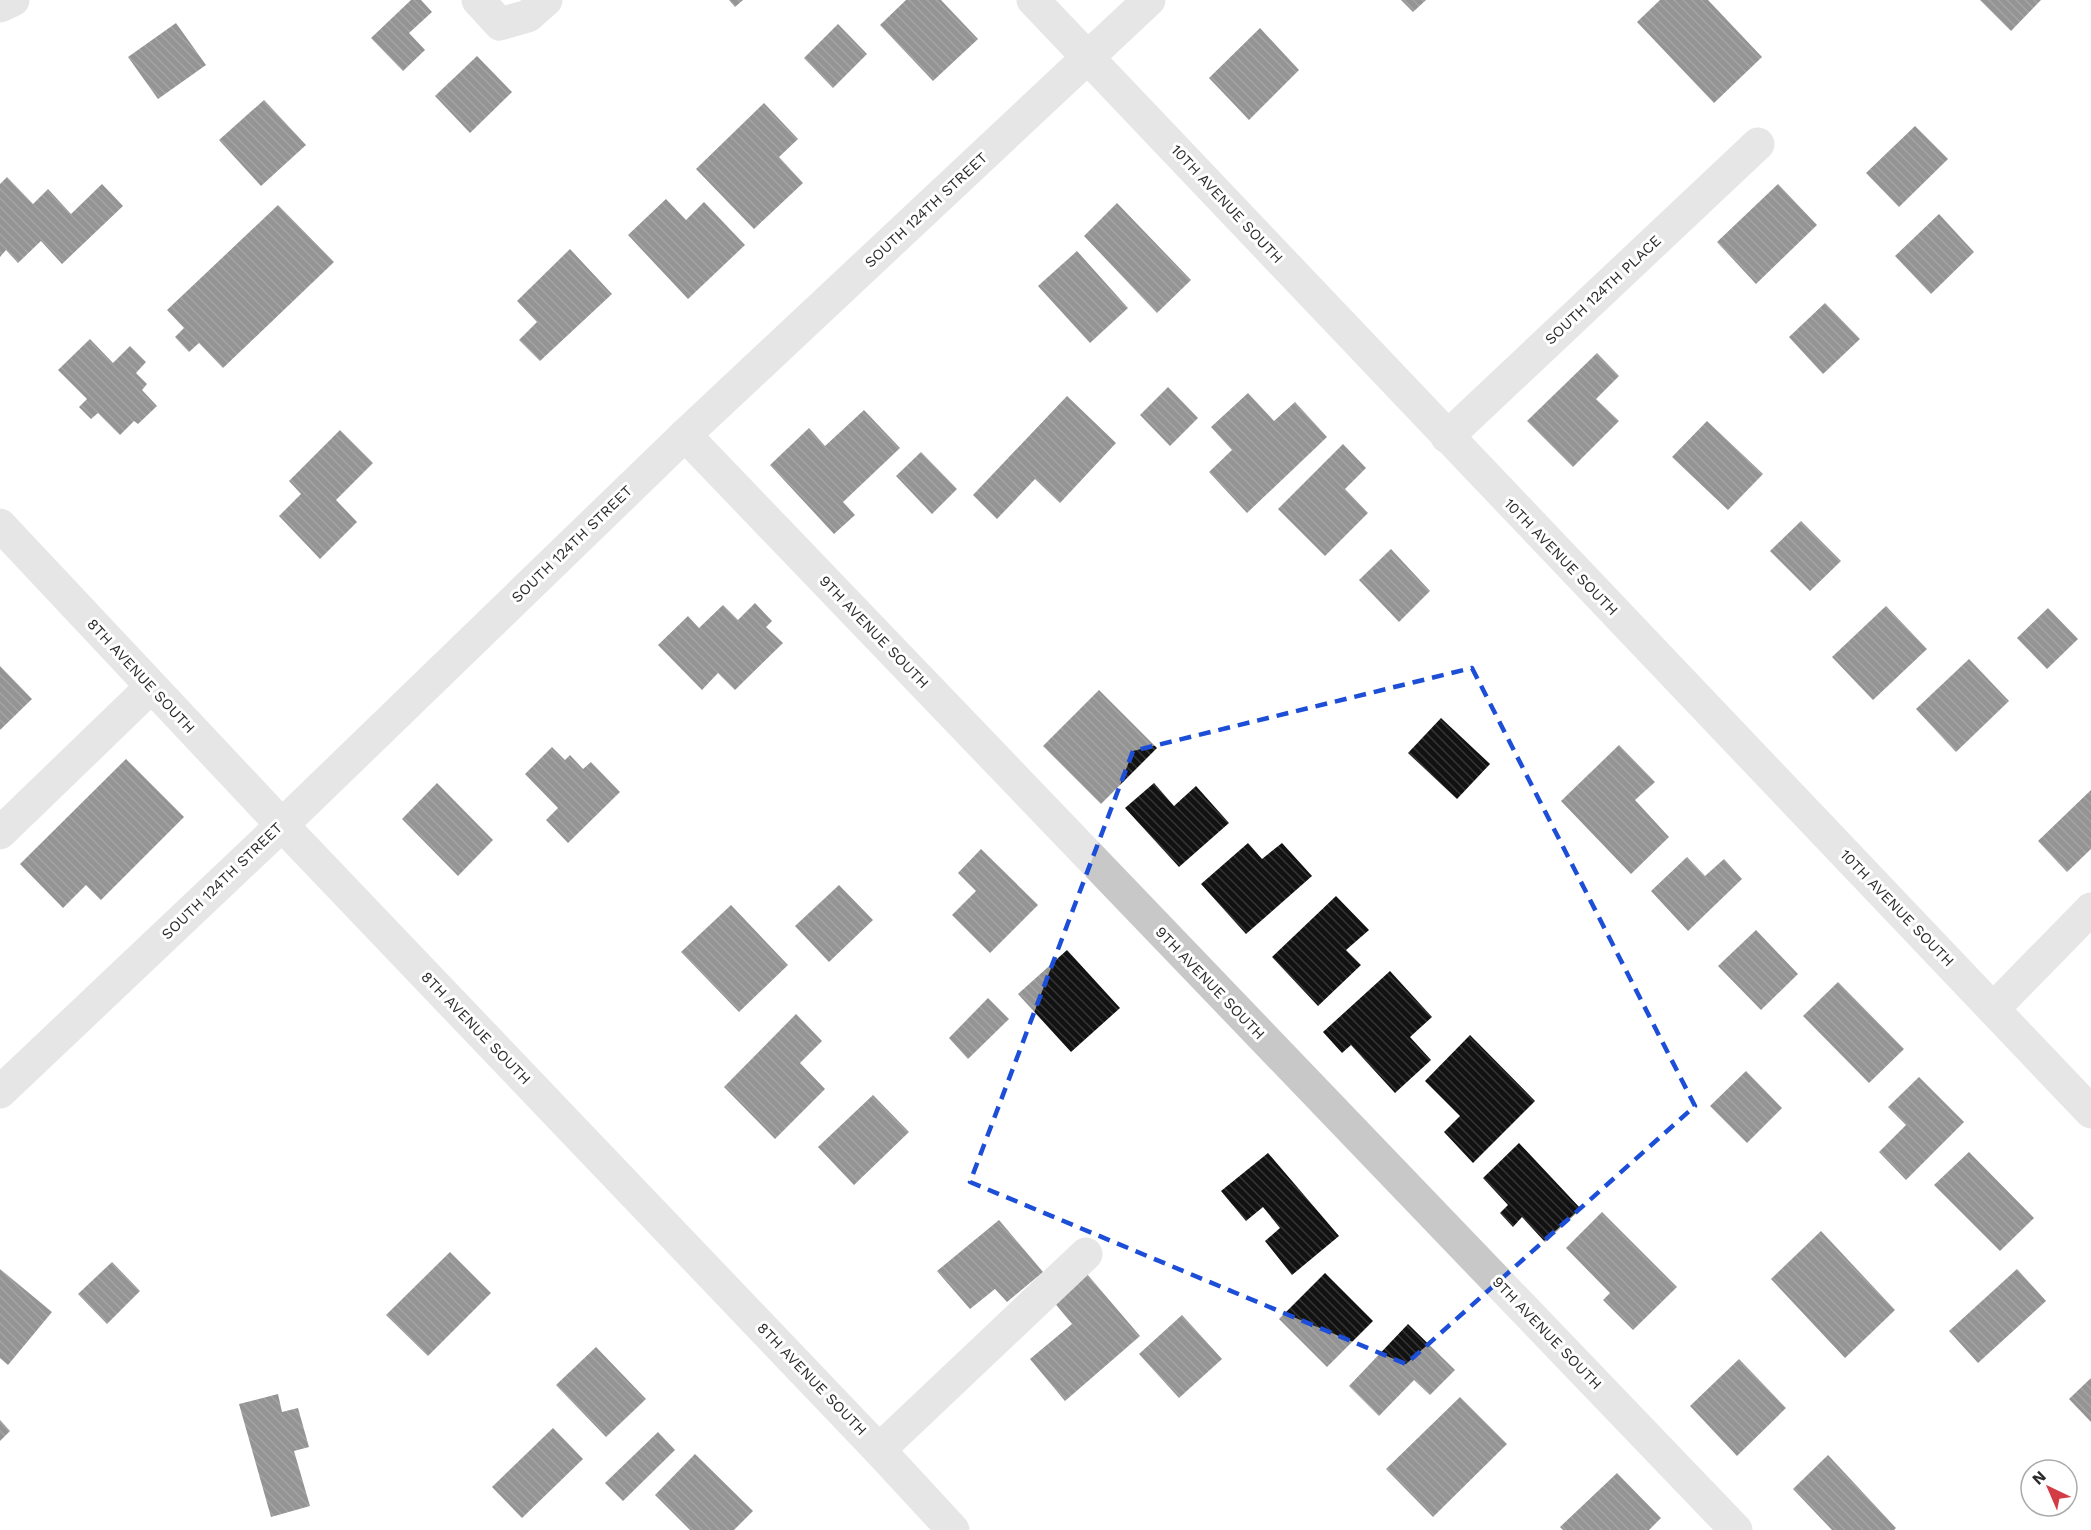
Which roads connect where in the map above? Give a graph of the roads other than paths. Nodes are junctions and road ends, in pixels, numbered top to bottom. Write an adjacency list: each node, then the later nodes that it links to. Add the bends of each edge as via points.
1 (13, 0): 6 (street)
2 (478, 0): 3 (street, via 500,24 528,16)
3 (546, 0)
4 (1033, 0): 7 (street, 10TH AVENUE SOUTH)
5 (1149, 0): 7 (street, SOUTH 124TH STREET)
6 (0, 6)
7 (1089, 58): 9 (street, SOUTH 124TH STREET); 10 (street, 10TH AVENUE SOUTH)
8 (1758, 144): 10 (street, SOUTH 124TH PLACE)
9 (685, 435): 13 (street, SOUTH 124TH STREET); 22 (street, 9TH AVENUE SOUTH)
10 (1447, 437): 16 (street, 10TH AVENUE SOUTH)
11 (0, 525): 12 (street, 8TH AVENUE SOUTH)
12 (151, 687): 13 (street, 8TH AVENUE SOUTH); 14 (street)
13 (282, 825): 17 (street, SOUTH 124TH STREET); 20 (street, 8TH AVENUE SOUTH)
14 (0, 833)
15 (2091, 909): 16 (street)
16 (1993, 1009): 18 (street, 10TH AVENUE SOUTH)
17 (0, 1092)
18 (2091, 1112)
19 (1086, 1254): 20 (street)
20 (879, 1450): 21 (street, 8TH AVENUE SOUTH)
21 (953, 1530)
22 (1736, 1530)

